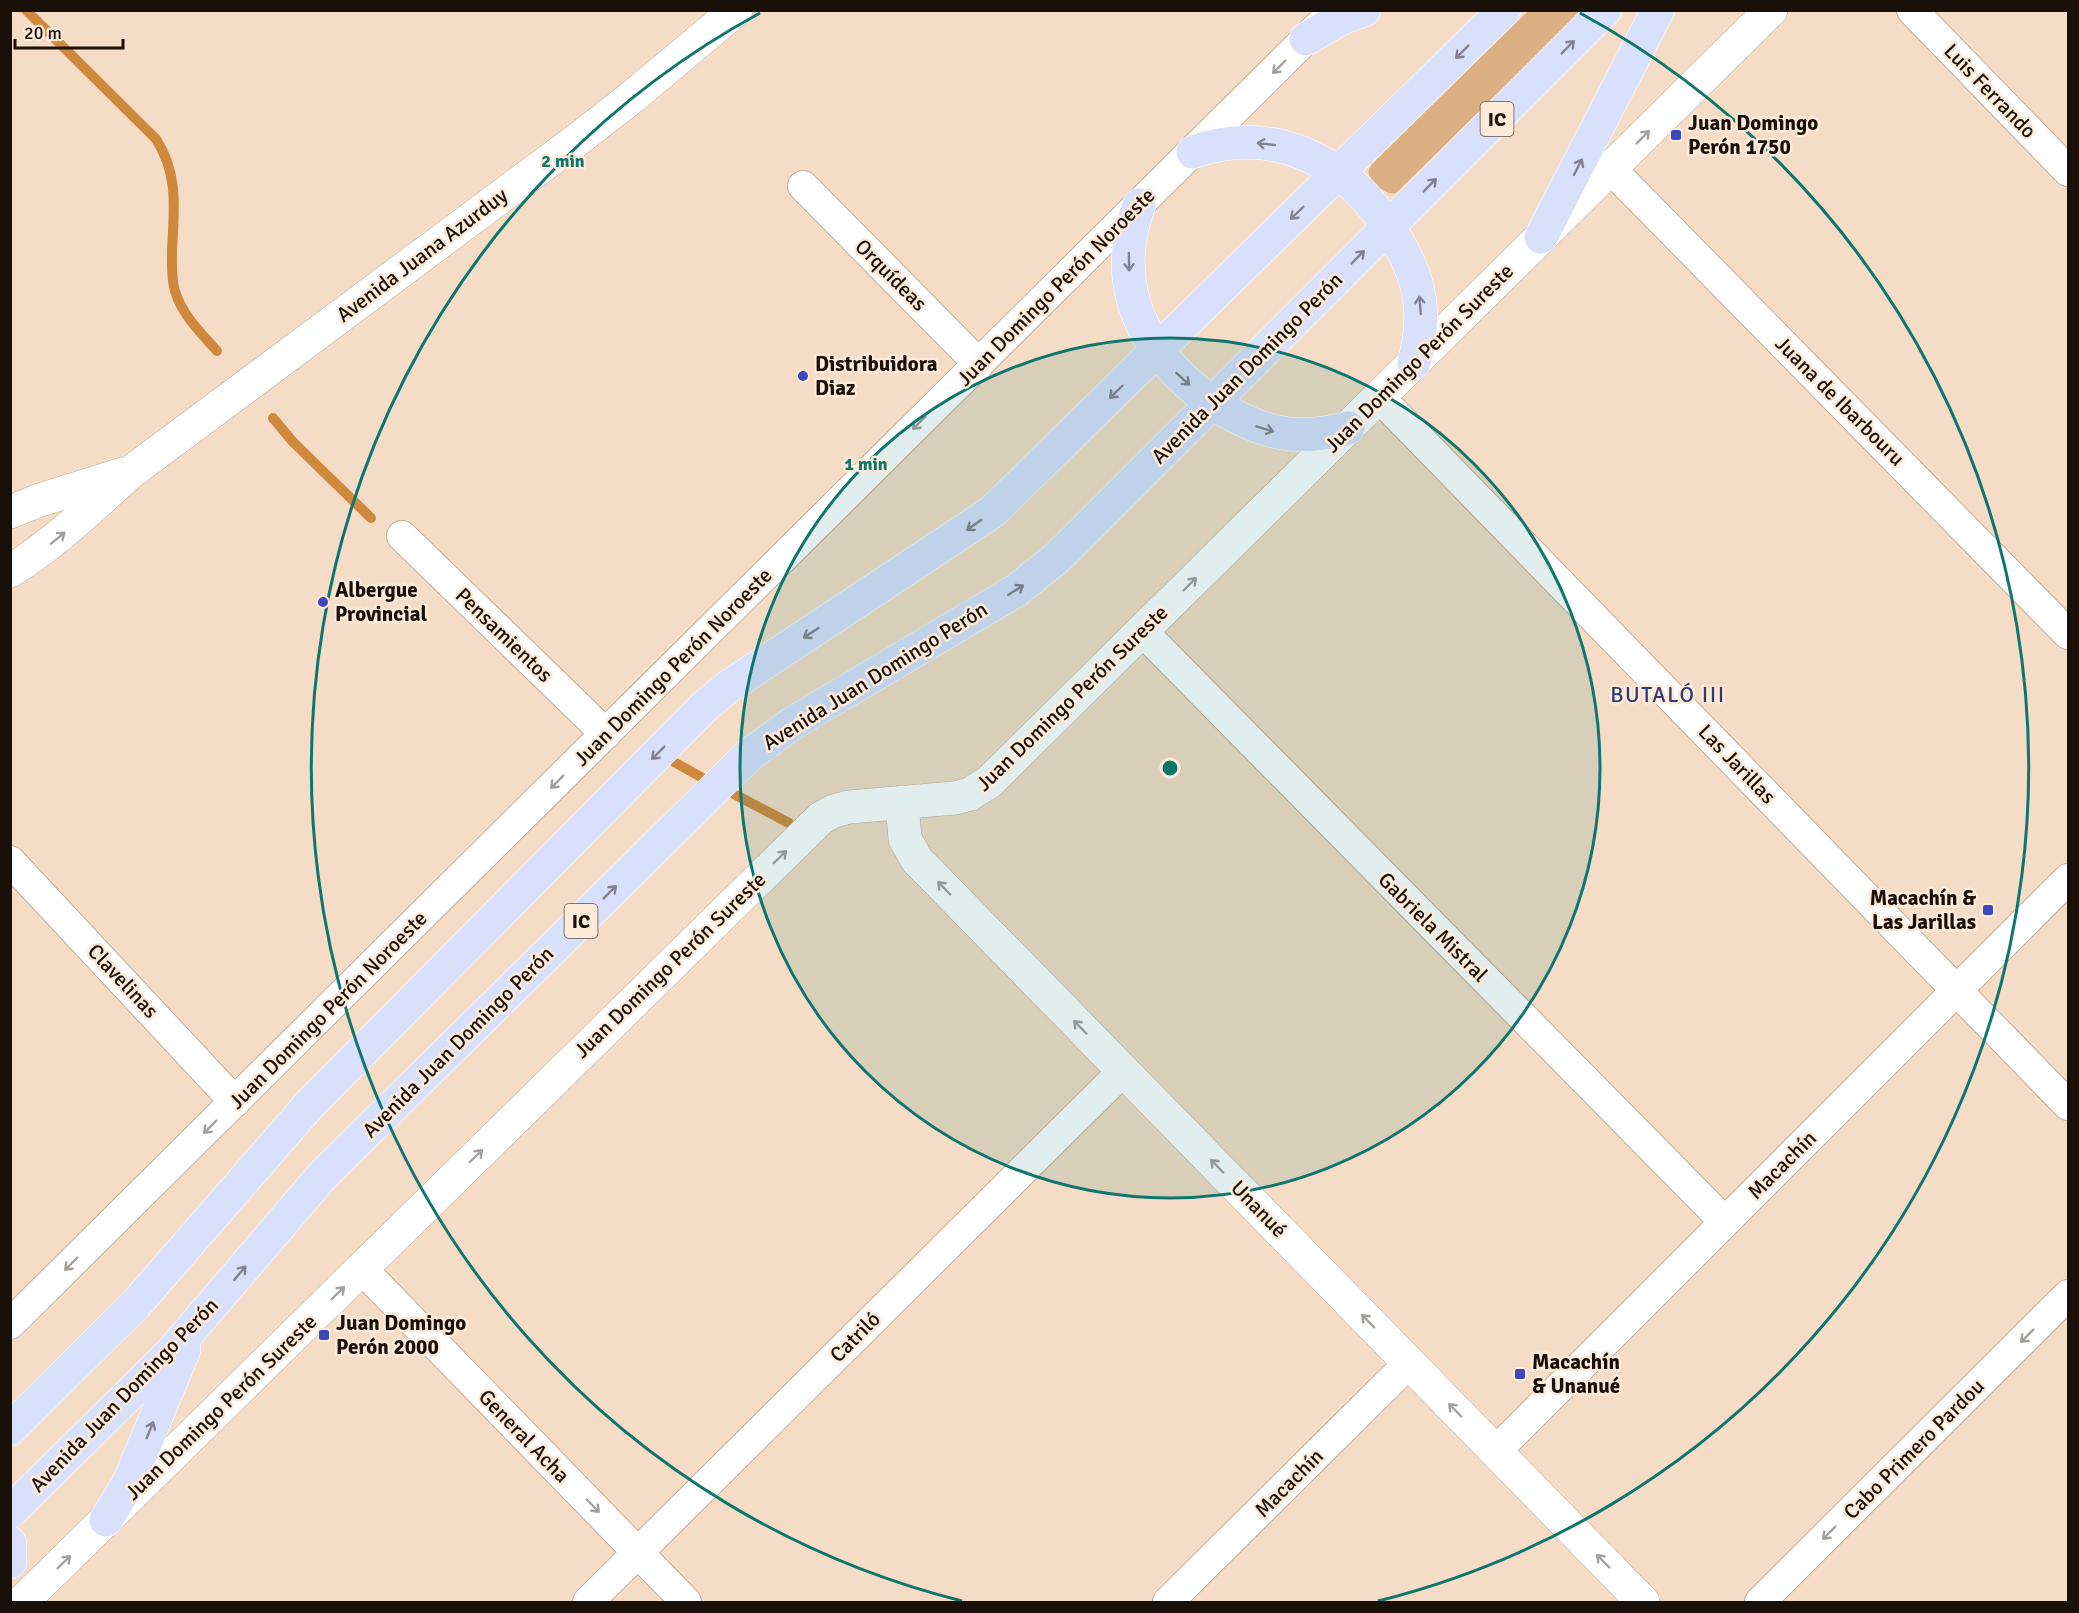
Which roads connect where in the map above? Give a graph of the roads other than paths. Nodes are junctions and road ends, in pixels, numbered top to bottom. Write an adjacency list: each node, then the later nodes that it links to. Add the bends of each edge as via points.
1 (736, 10): 24 (street, Avenida Juana Azurduy, via 573,143)
2 (1335, 10): 9 (street, Juan Domingo Perón Noroeste)
3 (1364, 10): 9 (main road)
4 (1504, 10): 13 (main road, one-way to 13)
5 (1605, 10): 16 (main road, Avenida Juan Domingo Perón / IC, one-way to 5)
6 (1658, 10): 17 (main road, one-way to 6)
7 (1772, 10): 11 (street, Juan Domingo Perón Sureste, one-way to 7)
8 (1912, 10): 12 (street, Luis Ferrando)
9 (1306, 39): 10 (street, Juan Domingo Perón Noroeste, one-way to 10)
10 (1193, 152): 13 (main road, one-way to 10, via 1305,153 1268,144 1217,145); 15 (street, Juan Domingo Perón Noroeste)
11 (1611, 169): 17 (street, Juan Domingo Perón Sureste); 29 (street, Juana de Ibarbouru)
12 (2068, 171)
13 (1339, 172): 16 (main road, via 1365,196); 18 (main road, one-way to 18)
14 (803, 186): 20 (street, Orquídeas)
15 (1139, 205): 18 (main road, one-way to 18, via 1130,240 1131,292 1138,317); 20 (street, Juan Domingo Perón Noroeste)
16 (1389, 227): 19 (main road, one-way to 16, via 1421,327 1419,291 1407,257); 22 (main road, Avenida Juan Domingo Perón / IC, one-way to 16)
17 (1541, 237): 19 (street, Juan Domingo Perón Sureste)
18 (1158, 351): 22 (main road, one-way to 22, via 1180,377); 44 (main road, one-way to 44, via 986,516 705,706 310,1104 144,1295)
19 (1414, 363): 21 (street, Juan Domingo Perón Sureste)
20 (979, 364): 30 (street, Juan Domingo Perón Noroeste, one-way to 30)
21 (1379, 397): 23 (street, Juan Domingo Perón Sureste); 34 (street, Las Jarillas)
22 (1213, 402): 23 (main road, one-way to 23, via 1252,424 1288,434 1324,434); 42 (main road, Avenida Juan Domingo Perón / IC, one-way to 22, via 323,1175 749,755 793,723 1039,574)
23 (1348, 428): 28 (street, Juan Domingo Perón Sureste, one-way to 23)
24 (131, 472): 25 (street, Avenida Juana Azurduy); 27 (street, Avenida Juana Azurduy, one-way to 24, via 71,527)
25 (10, 512)
26 (402, 536): 30 (street, Pensamientos)
27 (10, 571)
28 (1142, 631): 31 (street, Juan Domingo Perón Sureste, via 984,786 955,798); 38 (street, Gabriela Mistral)
29 (2068, 634)
30 (606, 734): 36 (street, Juan Domingo Perón Noroeste, one-way to 36)
31 (902, 802): 35 (street, Unanué, one-way to 31, via 913,855 904,833); 39 (street, Juan Domingo Perón Sureste, one-way to 31, via 821,818 849,807)
32 (10, 861): 36 (street, Clavelinas)
33 (2068, 879): 34 (street, Macachín)
34 (1957, 991): 37 (street, Las Jarillas); 38 (street, Macachín)
35 (1123, 1071): 43 (street, Unanué, one-way to 35); 49 (street, Catriló)
36 (235, 1101): 41 (street, Juan Domingo Perón Noroeste, one-way to 41)
37 (2068, 1105)
38 (1725, 1222): 45 (street, Macachín)
39 (362, 1269): 47 (street, Juan Domingo Perón Sureste, one-way to 39); 49 (street, General Acha, one-way to 49)
40 (2068, 1295): 56 (street, Cabo Primero Pardou, one-way to 56)
41 (10, 1324)
42 (193, 1328): 46 (main road, Avenida Juan Domingo Perón / IC); 47 (main road, one-way to 42, via 129,1482)
43 (1409, 1363): 45 (street, Unanué, one-way to 43); 54 (street, Macachín)
44 (10, 1429)
45 (1496, 1451): 55 (street, Unanué, one-way to 45)
46 (10, 1512)
47 (106, 1520): 51 (street, Juan Domingo Perón Sureste, one-way to 47)
48 (10, 1543): 50 (main road)
49 (638, 1553): 52 (street, Catriló); 53 (street, General Acha)
50 (10, 1562)
51 (22, 1602)
52 (588, 1602)
53 (686, 1602)
54 (1168, 1602)
55 (1644, 1602)
56 (1760, 1602)

